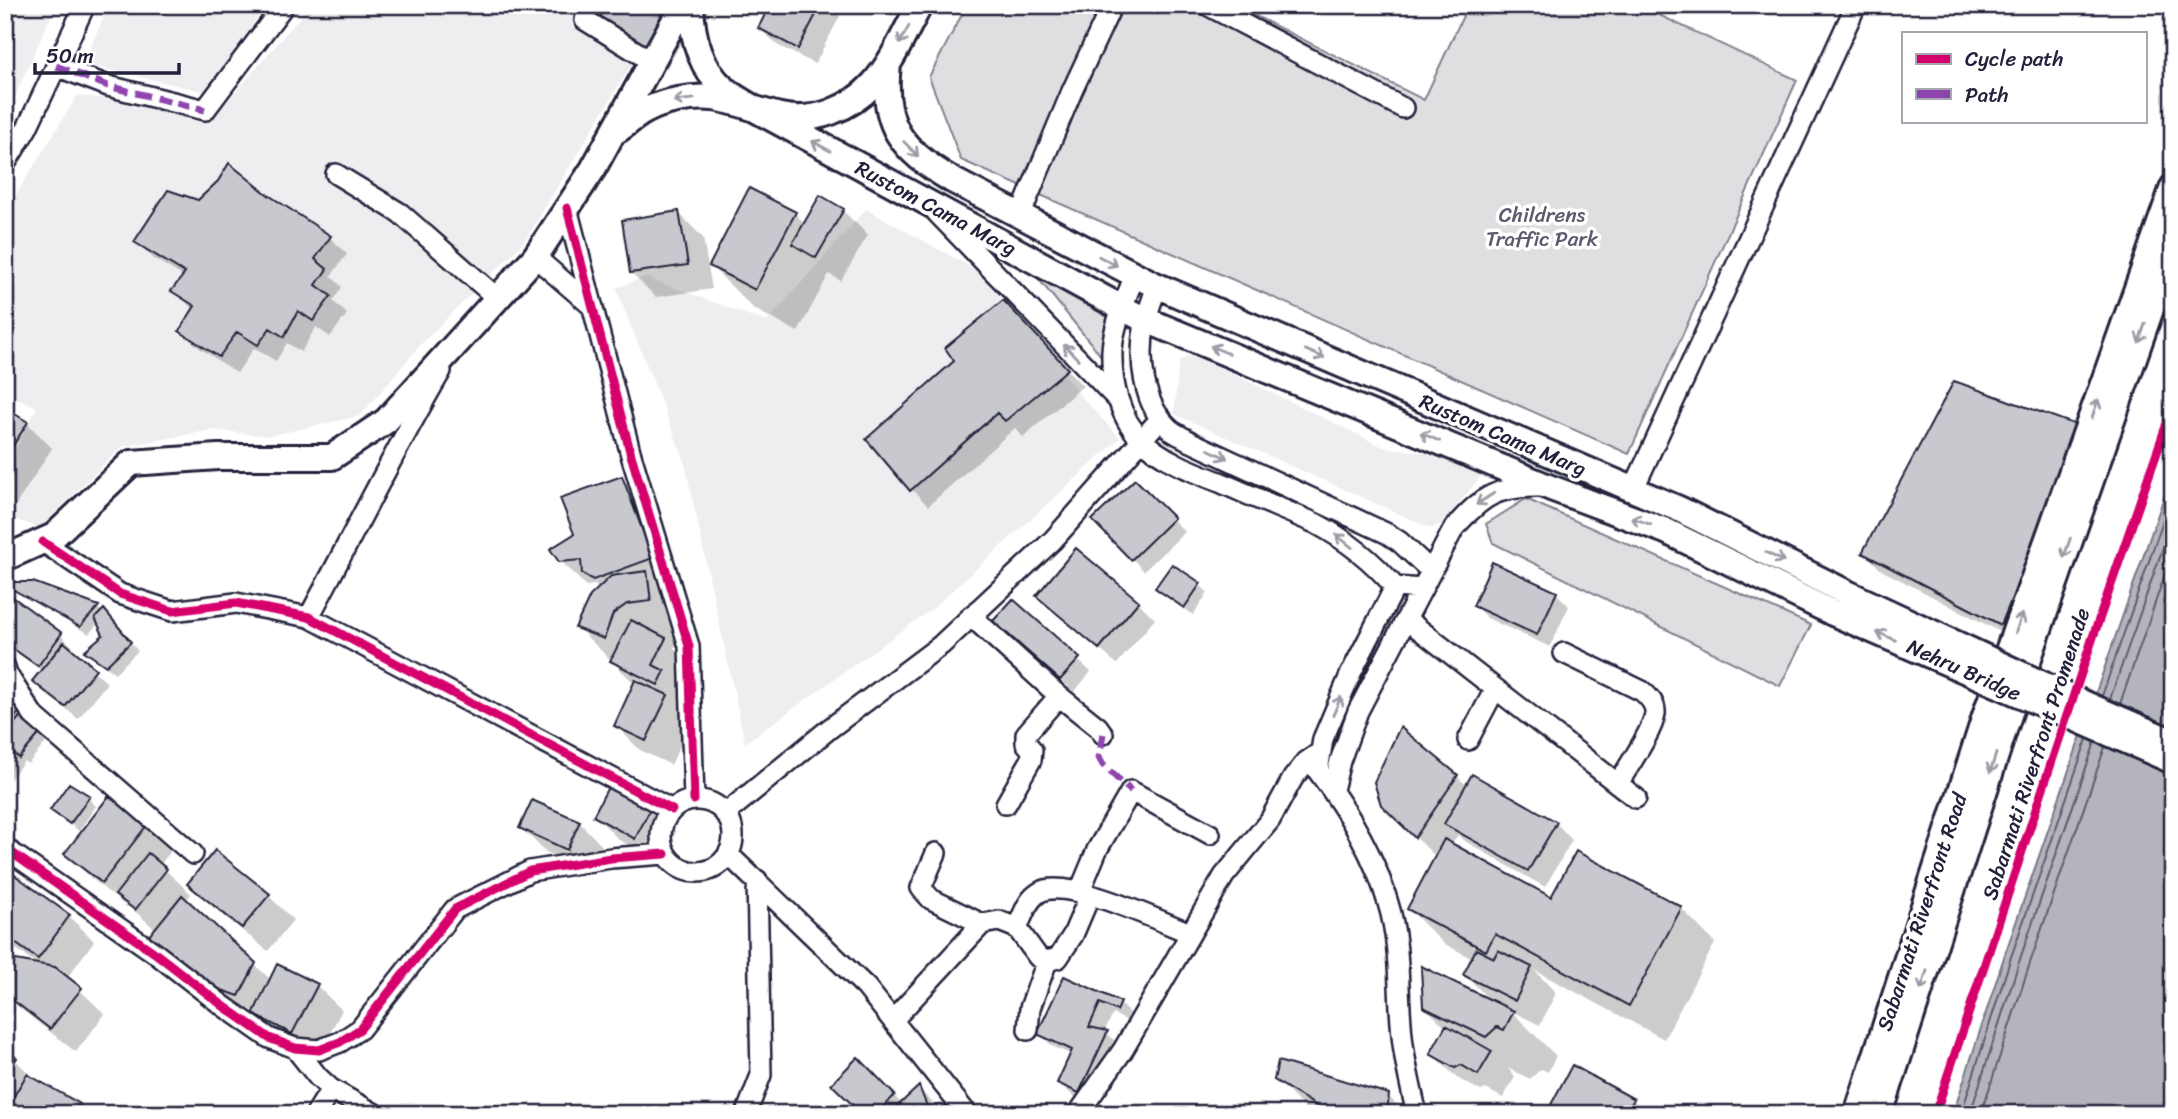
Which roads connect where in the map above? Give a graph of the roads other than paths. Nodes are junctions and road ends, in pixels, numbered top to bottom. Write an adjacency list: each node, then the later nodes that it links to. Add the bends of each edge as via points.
1 (85, 5): 12 (street)
2 (284, 5): 12 (street, via 205,110 108,86)
3 (683, 5): 10 (main road)
4 (691, 5): 13 (main road, Rustom Cama Marg, via 701,58 721,86)
5 (920, 5): 11 (main road, one-way to 11)
6 (1112, 5): 21 (street)
7 (1207, 5): 14 (street)
8 (1856, 5): 35 (street)
9 (584, 20): 10 (street)
10 (651, 61): 15 (main road)
11 (887, 64): 13 (main road, Rustom Cama Marg, via 856,99 821,115 783,117); 21 (main road, Rustom Cama Marg, one-way to 21, via 889,117 903,143 926,165)
12 (56, 66): 16 (street)
13 (751, 107): 15 (main road, one-way to 15, via 712,98 676,100 646,111); 19 (main road, Rustom Cama Marg, one-way to 13)
14 (1403, 108)
15 (613, 133): 20 (main road)
16 (5, 163)
17 (336, 174): 26 (street, via 400,213)
18 (2173, 187): 83 (main road, Sabarmati Riverfront Road, one-way to 18, via 1987,710)
19 (929, 205): 28 (main road, Rustom Cama Marg); 31 (street, one-way to 19)
20 (567, 208): 23 (main road); 27 (street)
21 (1020, 215): 24 (main road, Rustom Cama Marg, one-way to 24)
22 (2173, 246): 84 (main road, one-way to 84, via 2009,715)
23 (535, 257): 26 (main road); 27 (street)
24 (1135, 275): 25 (main road, Rustom Cama Marg); 28 (street)
25 (1157, 286): 29 (street); 35 (main road, Rustom Cama Marg, one-way to 35)
26 (497, 298): 30 (main road)
27 (593, 307): 57 (street, via 631,455 690,646)
28 (1122, 308): 29 (main road, Rustom Cama Marg); 31 (street, via 1112,349)
29 (1146, 320): 32 (street, via 1143,370 1148,395); 34 (main road, Rustom Cama Marg, one-way to 29)
30 (459, 341): 36 (main road, via 386,421 331,457 131,463 54,537); 43 (street, via 398,444)
31 (1118, 401): 33 (street)
32 (1161, 418): 33 (street); 38 (street, one-way to 38, via 1191,442 1388,534)
33 (1142, 440): 39 (street, one-way to 33, via 1335,534 1173,463); 42 (street, via 1053,540)
34 (1551, 488): 38 (street, one-way to 38, via 1519,486 1495,492 1473,507 1454,528); 41 (main road, Rustom Cama Marg, one-way to 34)
35 (1633, 490): 41 (main road, Rustom Cama Marg, one-way to 41, via 1691,515)
36 (43, 542): 37 (main road); 43 (street, via 120,594 172,611 236,603)
37 (5, 558)
38 (1431, 571): 40 (street)
39 (1395, 587): 40 (street); 52 (street, one-way to 39, via 1322,739 1351,673)
40 (1422, 589): 44 (street)
41 (1839, 602): 51 (main road, Nehru Bridge, bridge); 53 (main road, Nehru Bridge, one-way to 41, bridge)
42 (971, 616): 48 (street); 60 (street, via 941,645)
43 (309, 617): 59 (street)
44 (1406, 619): 47 (street); 55 (street, via 1358,712)
45 (1564, 653): 54 (street, via 1642,691 1651,700 1655,713)
46 (5, 667): 63 (street, via 33,715)
47 (1495, 689): 50 (street); 54 (street)
48 (1059, 696): 49 (street); 58 (street, via 1026,734 1031,760)
49 (1103, 734)
50 (1468, 740)
51 (2173, 742)
52 (1321, 752): 55 (street, via 1318,771); 71 (street, via 1293,778 1270,820 1224,876)
53 (2173, 761)
54 (1618, 784): 56 (street)
55 (1333, 790): 82 (street, via 1372,857 1389,905 1398,958 1403,1050)
56 (1636, 798)
57 (694, 800): 59 (street); 60 (street, via 716,806)
58 (1006, 804)
59 (673, 810): 65 (street, via 662,831)
60 (725, 814): 66 (street, via 733,836)
61 (1210, 834): 68 (street, via 1131,791 1097,850)
62 (5, 848): 75 (street, via 269,1038)
63 (193, 853)
64 (936, 853): 69 (street, via 921,888 931,899)
65 (666, 854): 66 (street, via 683,870 695,872 718,866); 75 (street, via 530,871 454,909 360,1029 319,1050)
66 (728, 854): 67 (street)
67 (757, 880): 73 (street, via 866,987); 79 (street, via 761,1075)
68 (1085, 893): 70 (street, via 1052,887 1040,892 1030,899); 71 (street); 72 (street, via 1073,935 1058,958)
69 (982, 923): 70 (street, via 999,921); 73 (street)
70 (1017, 928): 72 (street, via 1038,957)
71 (1190, 933): 81 (street, via 1123,1050)
72 (1047, 961): 74 (street, via 1030,1008)
73 (893, 1020): 80 (street)
74 (1028, 1030)
75 (295, 1048): 76 (street)
76 (331, 1089): 77 (street); 78 (street)
77 (316, 1114)
78 (375, 1114)
79 (746, 1114)
80 (967, 1114)
81 (1078, 1114)
82 (1417, 1114)
83 (1857, 1114)
84 (1880, 1114)

